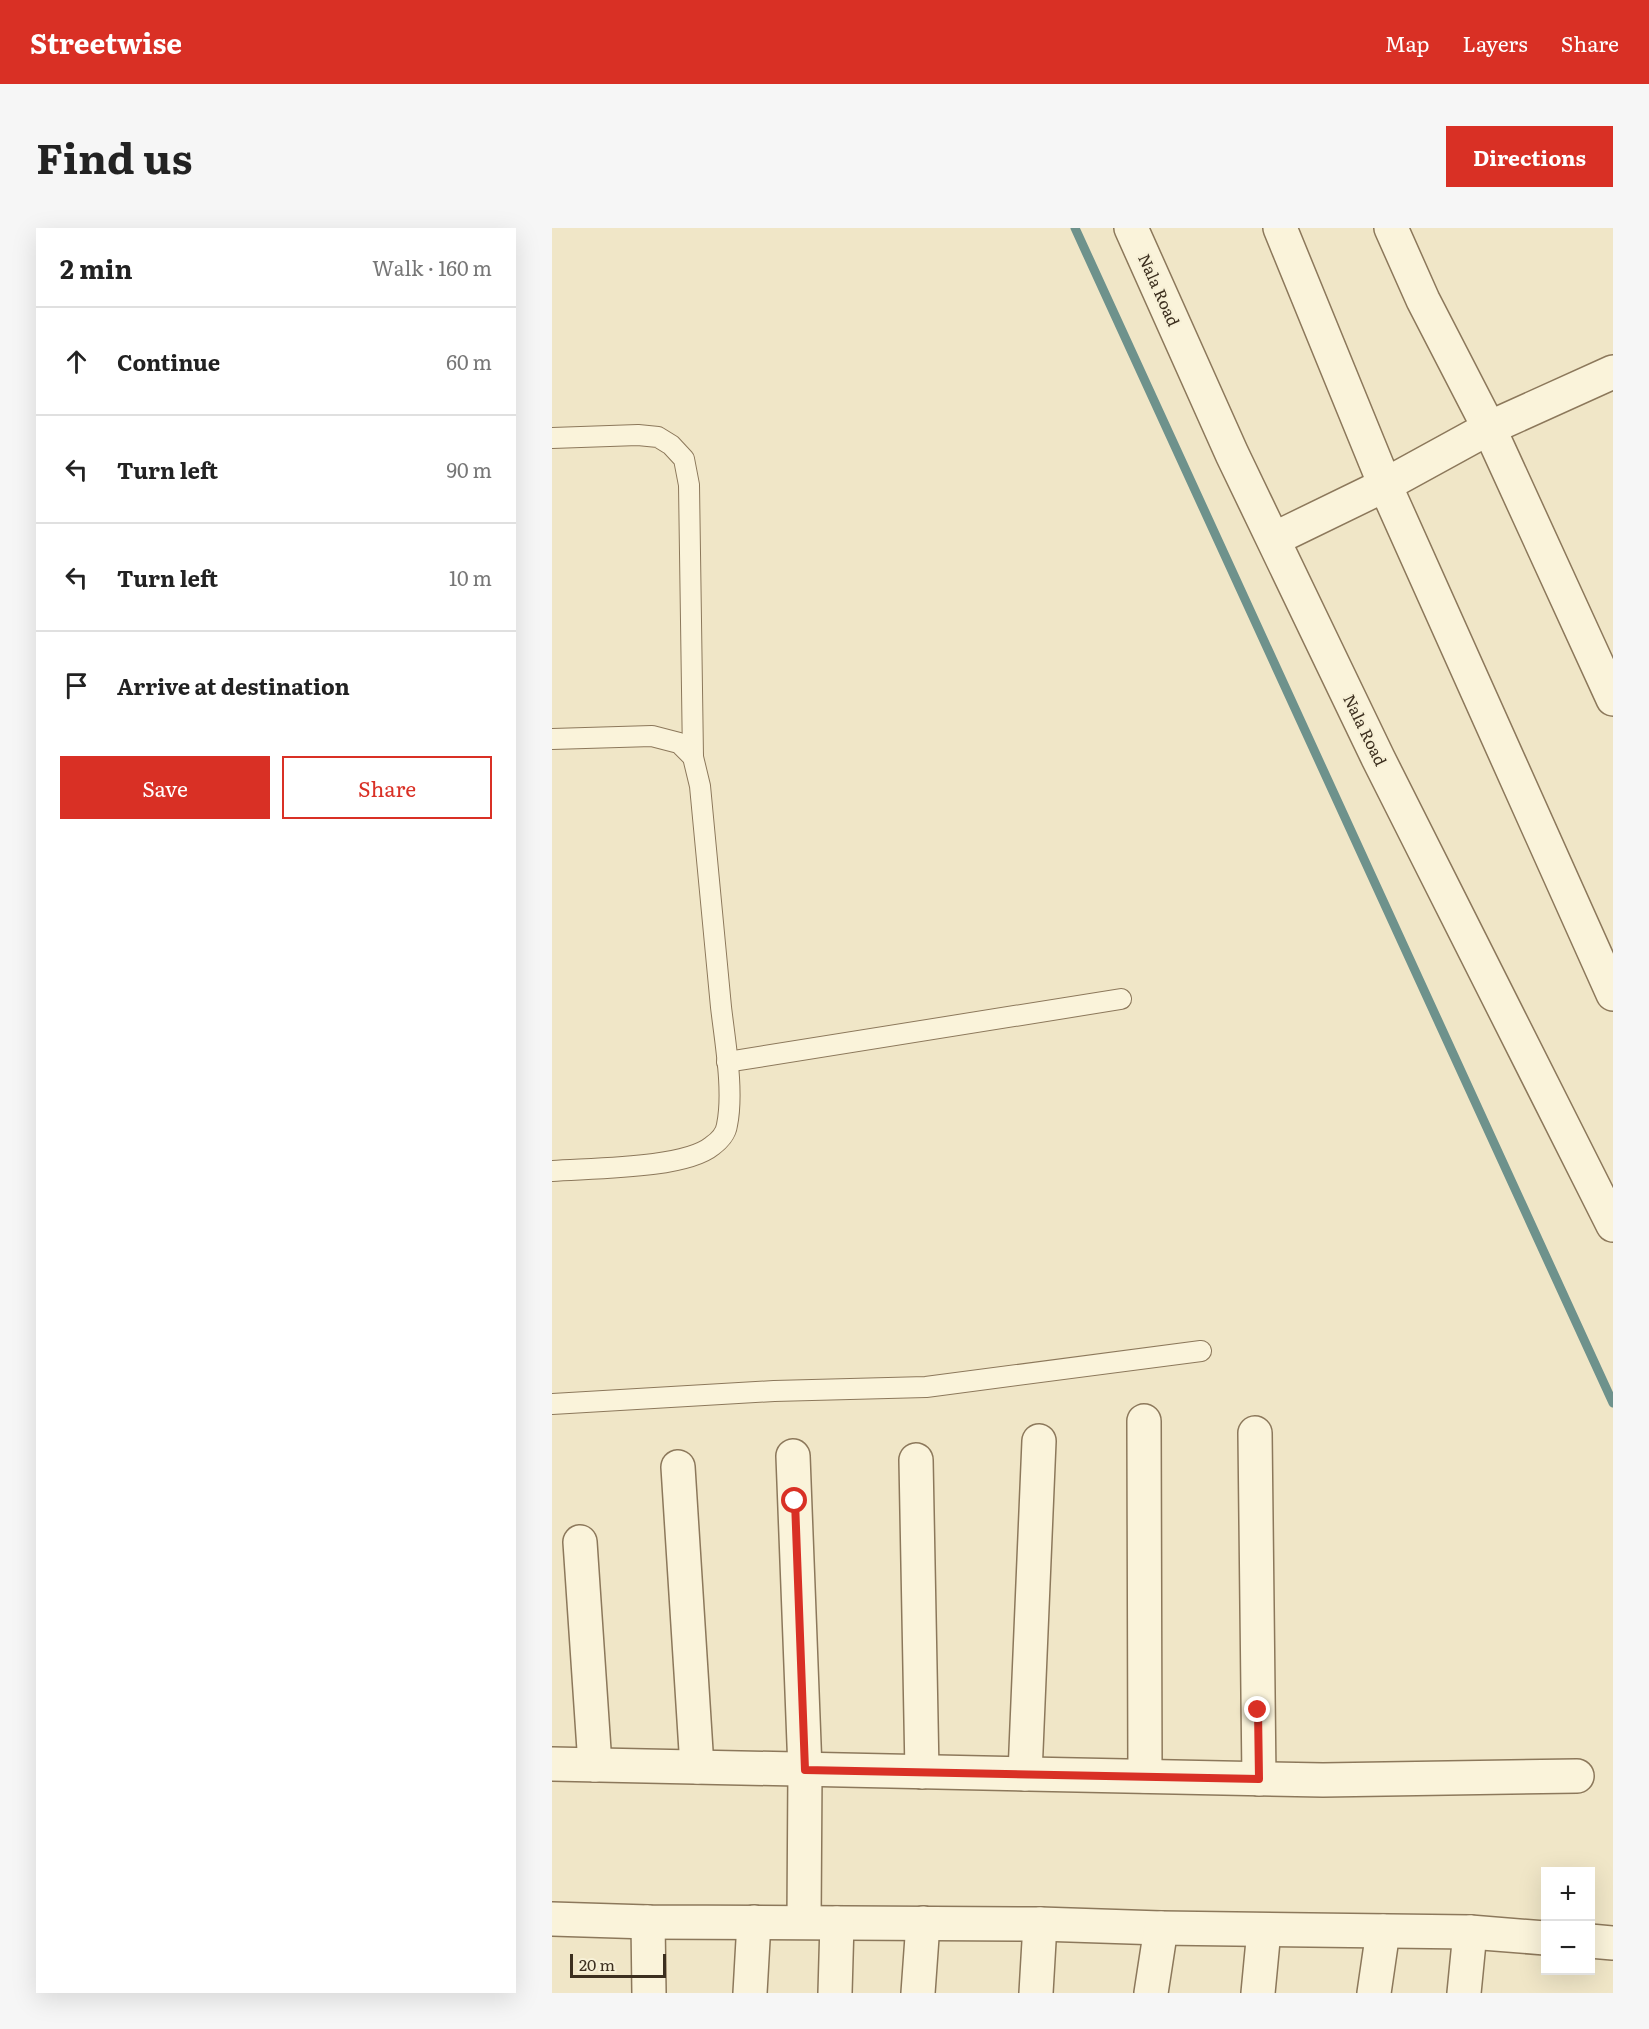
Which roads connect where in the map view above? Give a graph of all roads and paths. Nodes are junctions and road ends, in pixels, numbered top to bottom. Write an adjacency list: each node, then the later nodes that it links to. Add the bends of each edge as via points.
1 (1131, 228): 8 (street, Nala Road)
2 (1280, 228): 7 (street)
3 (1391, 228): 5 (street)
4 (1613, 372): 5 (street)
5 (1489, 428): 7 (street); 9 (street)
6 (552, 438): 11 (lane, via 658,437 684,459 689,485)
7 (1385, 485): 8 (street); 12 (street)
8 (1274, 539): 16 (street, Nala Road, via 1384,769)
9 (1613, 699)
10 (552, 739): 11 (lane, via 652,736 679,742)
11 (693, 757): 14 (lane, via 700,786)
12 (1613, 994)
13 (1121, 999): 14 (lane)
14 (727, 1062): 15 (lane, via 727,1128 709,1149 664,1163)
15 (552, 1171)
16 (1613, 1225)
17 (1201, 1351): 18 (lane, via 926,1387)
18 (552, 1404)
19 (1144, 1421): 32 (street)
20 (1255, 1433): 34 (street)
21 (1039, 1441): 31 (street)
22 (793, 1456): 29 (street)
23 (916, 1460): 30 (street)
24 (678, 1467): 28 (street)
25 (580, 1542): 27 (street)
26 (552, 1764): 27 (street)
27 (595, 1765): 28 (street)
28 (697, 1767): 29 (street)
29 (805, 1770): 30 (street); 38 (street)
30 (922, 1772): 31 (street)
31 (1025, 1774): 32 (street)
32 (1145, 1776): 34 (street)
33 (1577, 1776): 34 (street)
34 (1259, 1779)
35 (552, 1919): 36 (street)
36 (648, 1922): 37 (street); 49 (street)
37 (754, 1922): 38 (street); 50 (street)
38 (804, 1922): 39 (street)
39 (837, 1923): 40 (street); 51 (street)
40 (923, 1923): 41 (street); 52 (street)
41 (1040, 1924): 42 (street); 53 (street)
42 (1161, 1928): 43 (street); 54 (street)
43 (1264, 1930): 44 (street); 55 (street)
44 (1383, 1931): 45 (street); 56 (street)
45 (1470, 1932): 46 (street); 57 (street)
46 (1541, 1938)
47 (1595, 1941): 48 (street)
48 (1613, 1943)
49 (649, 1993)
50 (750, 1993)
51 (835, 1993)
52 (918, 1993)
53 (1036, 1993)
54 (1151, 1993)
55 (1258, 1993)
56 (1374, 1993)
57 (1464, 1993)

